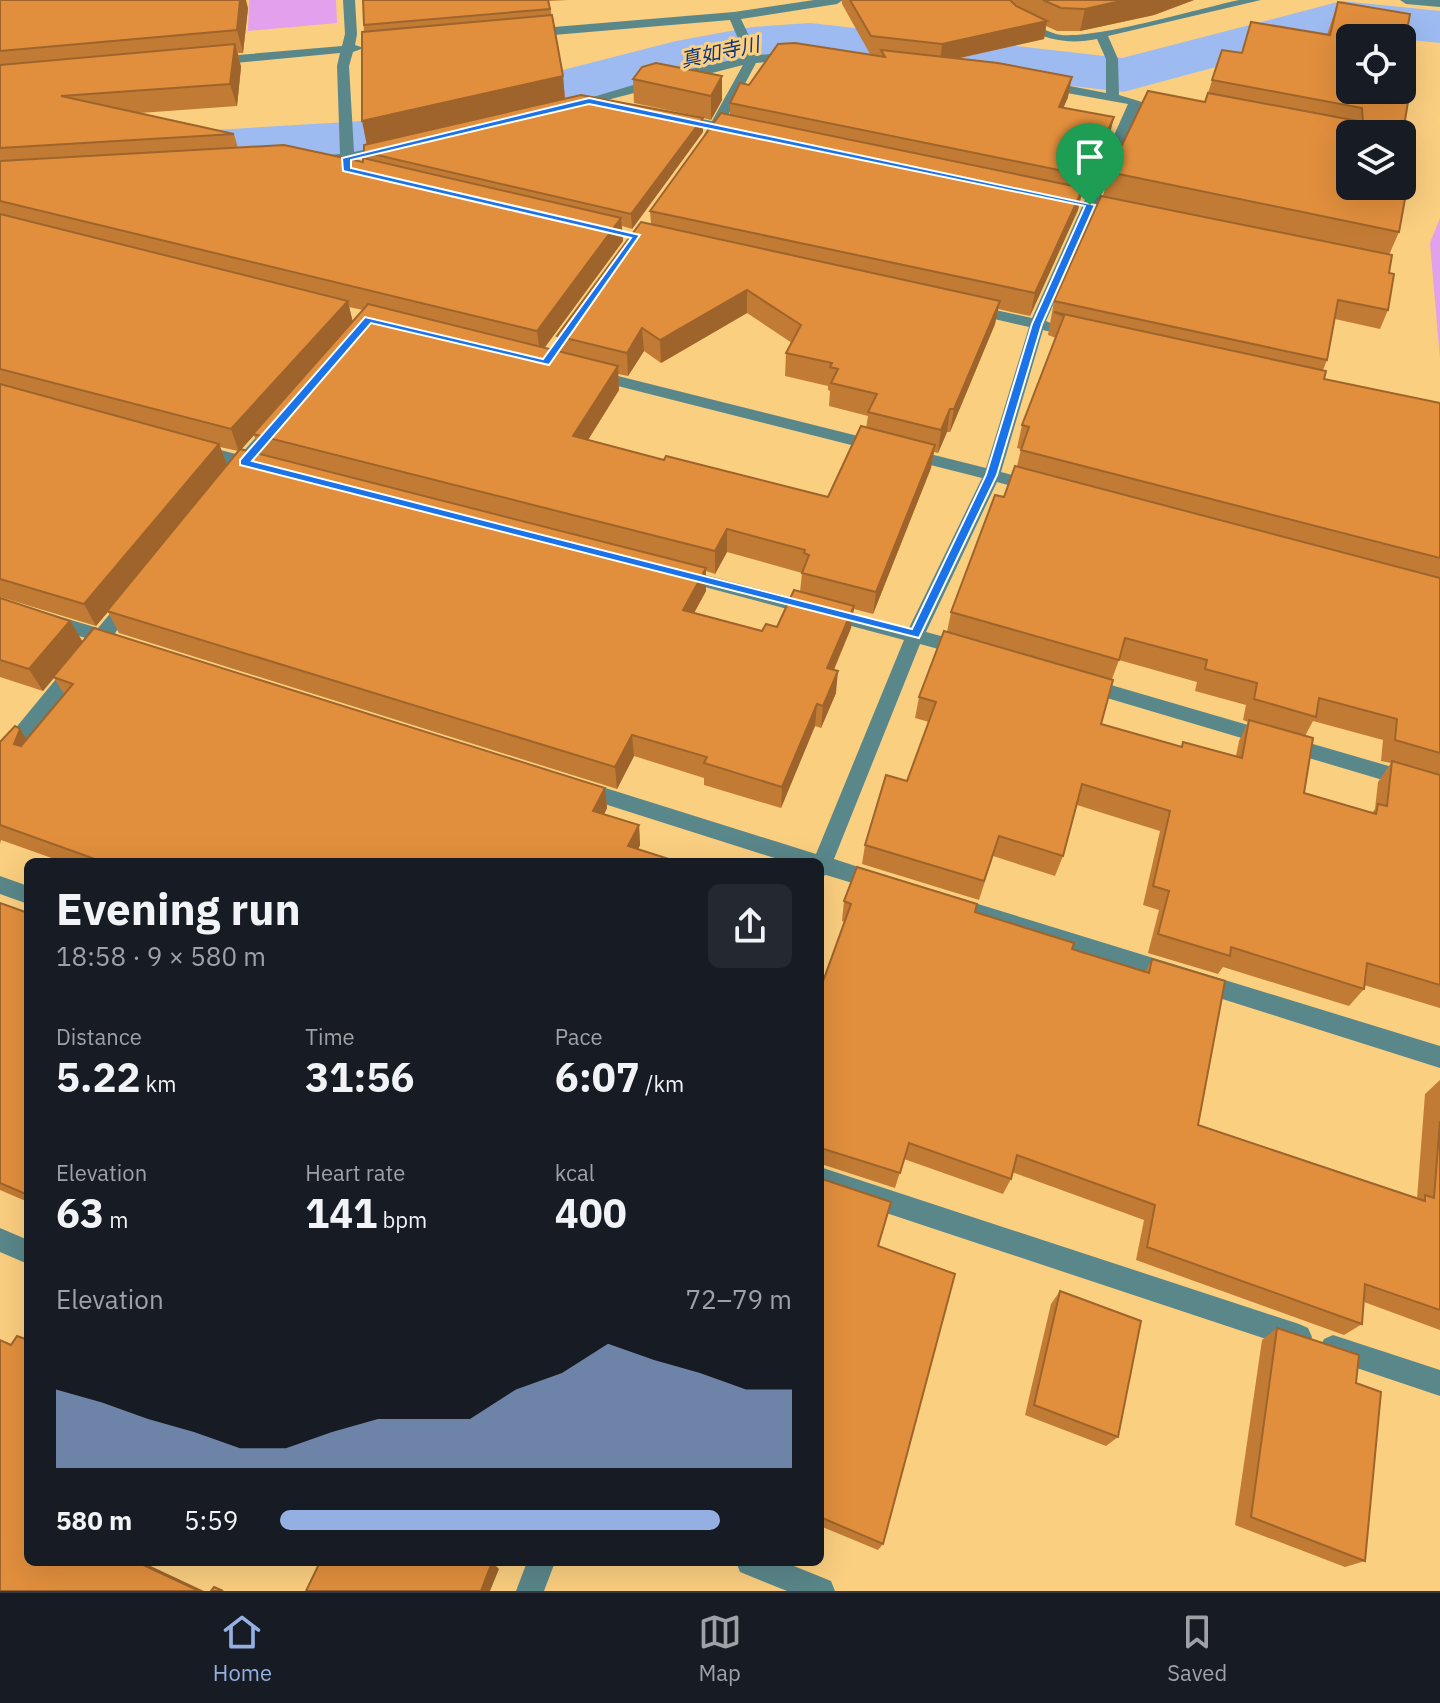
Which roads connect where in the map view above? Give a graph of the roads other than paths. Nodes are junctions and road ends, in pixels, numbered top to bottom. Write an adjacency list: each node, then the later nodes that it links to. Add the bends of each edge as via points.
1 (349, 0): 11 (street)
2 (837, 0): 7 (street)
3 (998, 0): 8 (street, via 1021,23 1052,38)
4 (1255, 0): 8 (street)
5 (1406, 0): 6 (street)
6 (1440, 3)
7 (734, 16): 9 (street); 13 (street)
8 (1101, 34): 16 (street, via 1112,59)
9 (517, 35)
10 (378, 46): 11 (street)
11 (347, 49): 14 (street); 27 (street)
12 (810, 56): 13 (street)
13 (753, 58): 17 (street, via 680,73); 23 (street)
14 (205, 62)
15 (1022, 81): 16 (street)
16 (1113, 98): 18 (street)
17 (589, 101): 20 (street); 21 (street)
18 (1136, 102): 19 (street); 31 (street)
19 (1151, 105)
20 (618, 106)
21 (559, 108)
22 (661, 115): 23 (street)
23 (718, 126): 24 (street); 26 (street)
24 (749, 132)
25 (407, 144): 27 (street)
26 (700, 150)
27 (346, 158): 28 (street); 29 (street, via 347,169)
28 (299, 161)
29 (362, 173)
30 (1075, 201): 31 (street)
31 (1098, 206): 33 (street)
32 (960, 307): 33 (street)
33 (1037, 324): 34 (street); 38 (street)
34 (1068, 331)
35 (576, 371): 38 (street)
36 (286, 415): 37 (street, via 246,468)
37 (183, 446)
38 (992, 475): 39 (street); 43 (street)
39 (1051, 491)
40 (671, 572): 43 (street)
41 (140, 590): 44 (street)
42 (0, 606): 44 (street)
43 (915, 635): 46 (street); 52 (street)
44 (102, 636): 45 (street); 48 (street)
45 (132, 646)
46 (990, 657)
47 (1065, 679): 50 (street)
48 (0, 761)
49 (557, 780): 51 (street)
50 (1440, 789)
51 (797, 858)
52 (822, 858)
53 (824, 866): 55 (street)
54 (0, 885): 56 (street)
55 (897, 888)
56 (24, 894)
57 (927, 897): 58 (street)
58 (1440, 1057)
59 (824, 1180): 62 (street)
60 (0, 1240): 61 (street)
61 (24, 1250)
62 (1440, 1383)
63 (539, 1566): 65 (street)
64 (760, 1566): 66 (street)
65 (530, 1591)
66 (821, 1591)

